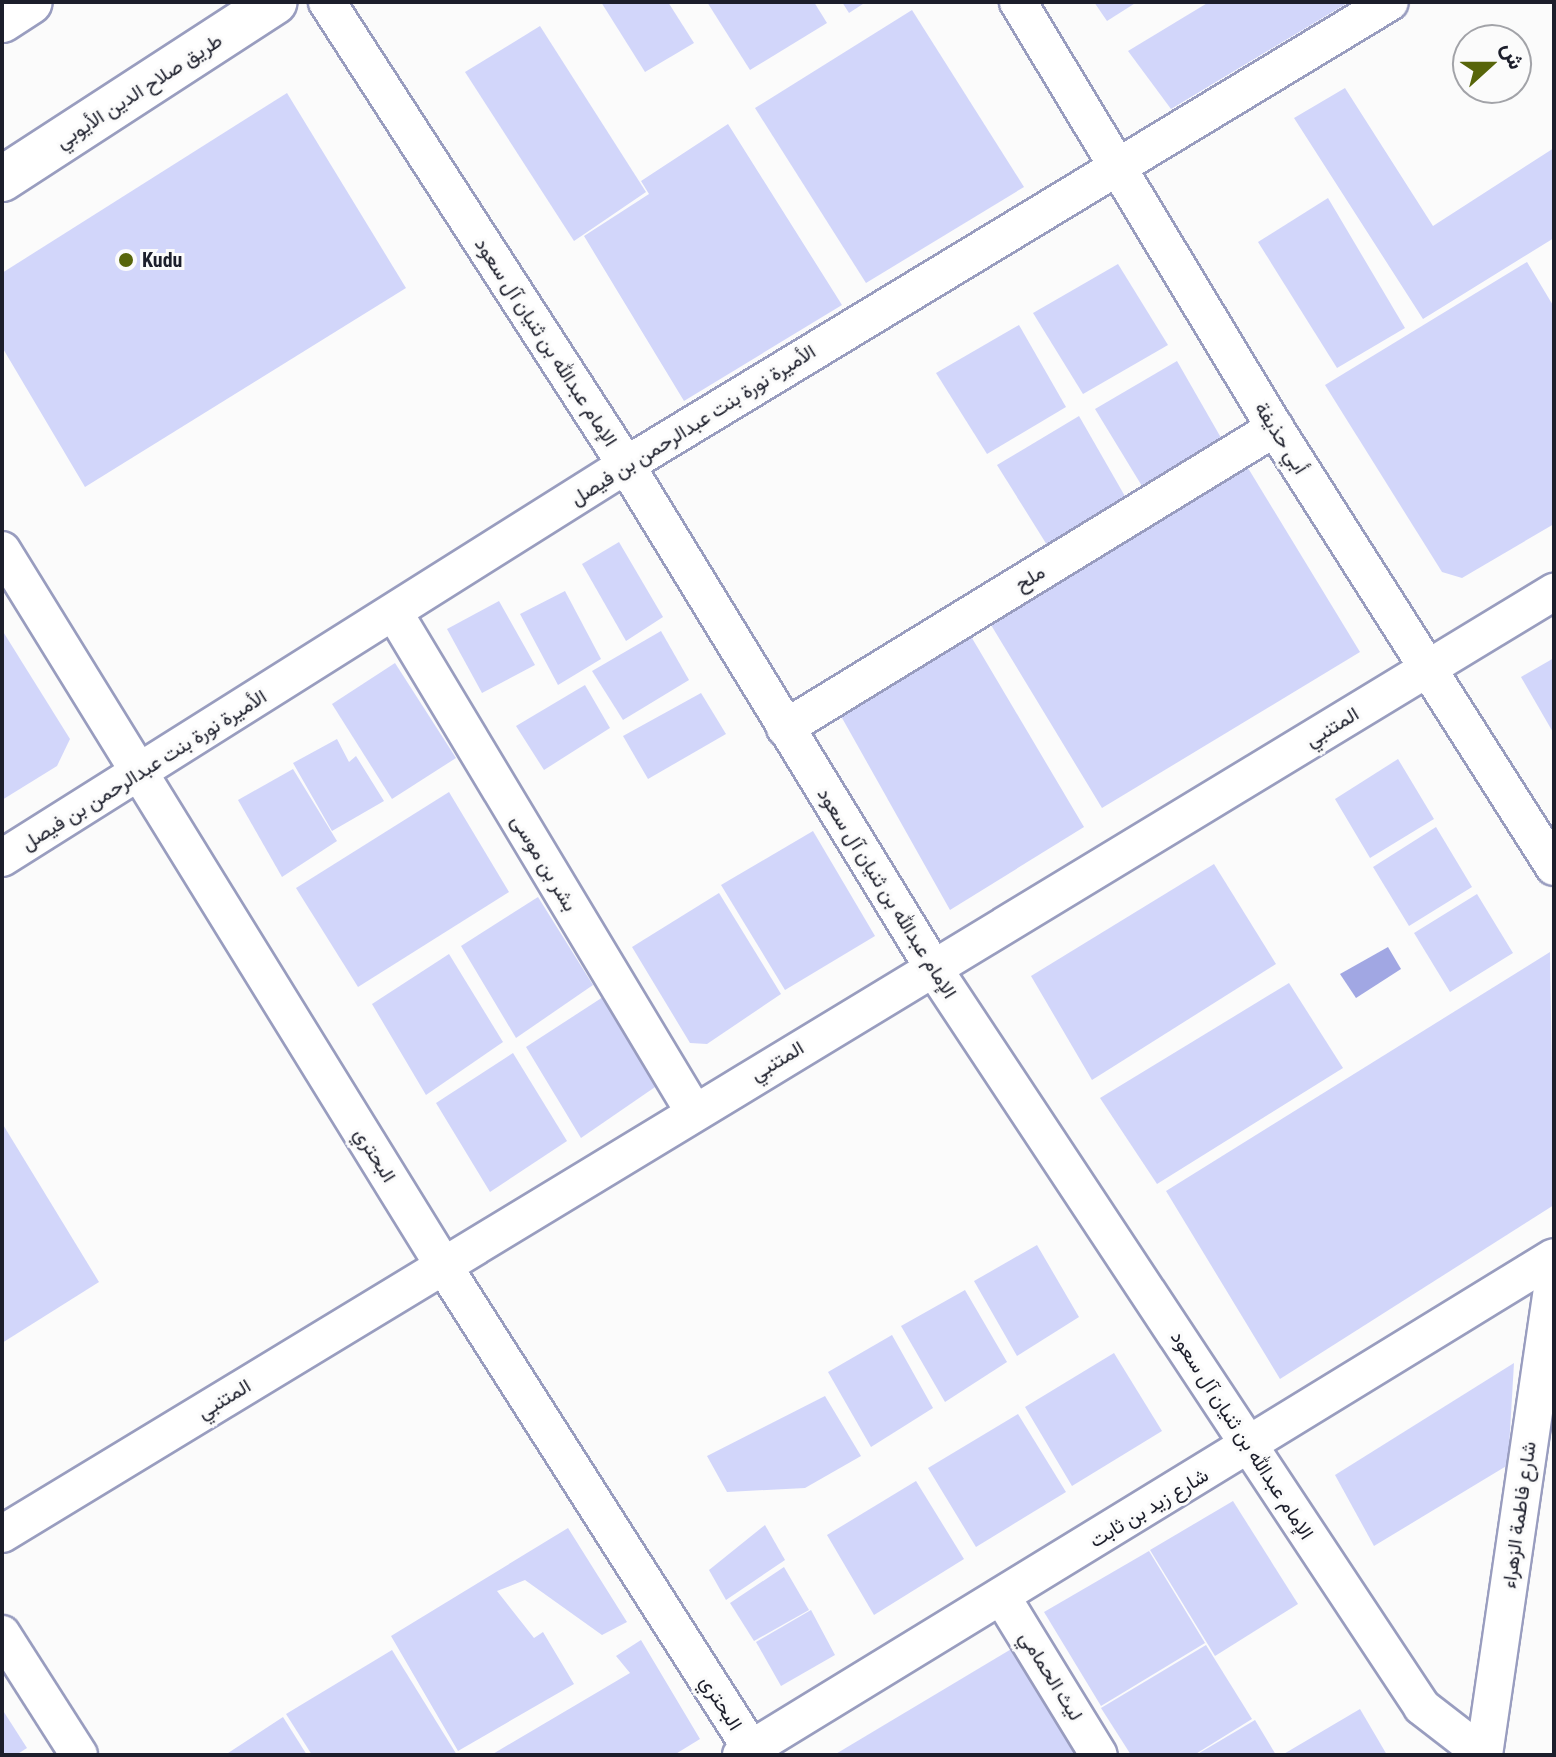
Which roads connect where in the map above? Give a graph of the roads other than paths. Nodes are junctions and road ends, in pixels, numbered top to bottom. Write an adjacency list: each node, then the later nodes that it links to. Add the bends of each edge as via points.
1 (30, 2): 6 (main road)
2 (275, 2): 8 (main road, طريق صلاح الدين الأيوبي)
3 (327, 2): 10 (street, الإمام عبدالله بن ثنيان آل سعود)
4 (1018, 2): 7 (street, أبي حذيفة)
5 (1390, 2): 7 (street, الأميرة نورة بنت عبدالرحمن بن فيصل)
6 (2, 20)
7 (1115, 166): 9 (street, أبي حذيفة); 10 (street, الأميرة نورة بنت عبدالرحمن بن فيصل)
8 (2, 179)
9 (1275, 428): 14 (street, أبي حذيفة); 15 (street, ملح)
10 (626, 465): 13 (street, الأميرة نورة بنت عبدالرحمن بن فيصل); 15 (street, الإمام عبدالله بن ثنيان آل سعود)
11 (2, 550): 16 (street, البحتري)
12 (1554, 592): 14 (street, المتنبي)
13 (395, 614): 16 (street, الأميرة نورة بنت عبدالرحمن بن فيصل); 20 (street, بشر بن موسى)
14 (1427, 670): 18 (street, أبي حذيفة); 19 (street, المتنبي)
15 (785, 728): 19 (street, الإمام عبدالله بن ثنيان آل سعود)
16 (139, 772): 17 (street, الأميرة نورة بنت عبدالرحمن بن فيصل); 22 (street, البحتري)
17 (2, 858)
18 (1554, 867)
19 (932, 966): 20 (street, المتنبي); 24 (street, الإمام عبدالله بن ثنيان آل سعود)
20 (694, 1112): 22 (street, المتنبي)
21 (1554, 1257): 24 (street, شارع زيد بن ثابت)
22 (443, 1265): 25 (street, المتنبي); 28 (street, البحتري)
23 (1554, 1276): 31 (street, شارع فاطمة الزهراء)
24 (1250, 1447): 26 (street, شارع زيد بن ثابت); 31 (street, الإمام عبدالله بن ثنيان آل سعود, via 1422,1707)
25 (2, 1534)
26 (1002, 1597): 28 (street, شارع زيد بن ثابت); 30 (street, ليث الحمامي)
27 (2, 1634): 29 (street)
28 (749, 1753)
29 (79, 1755)
30 (1099, 1755)
31 (1484, 1755)

